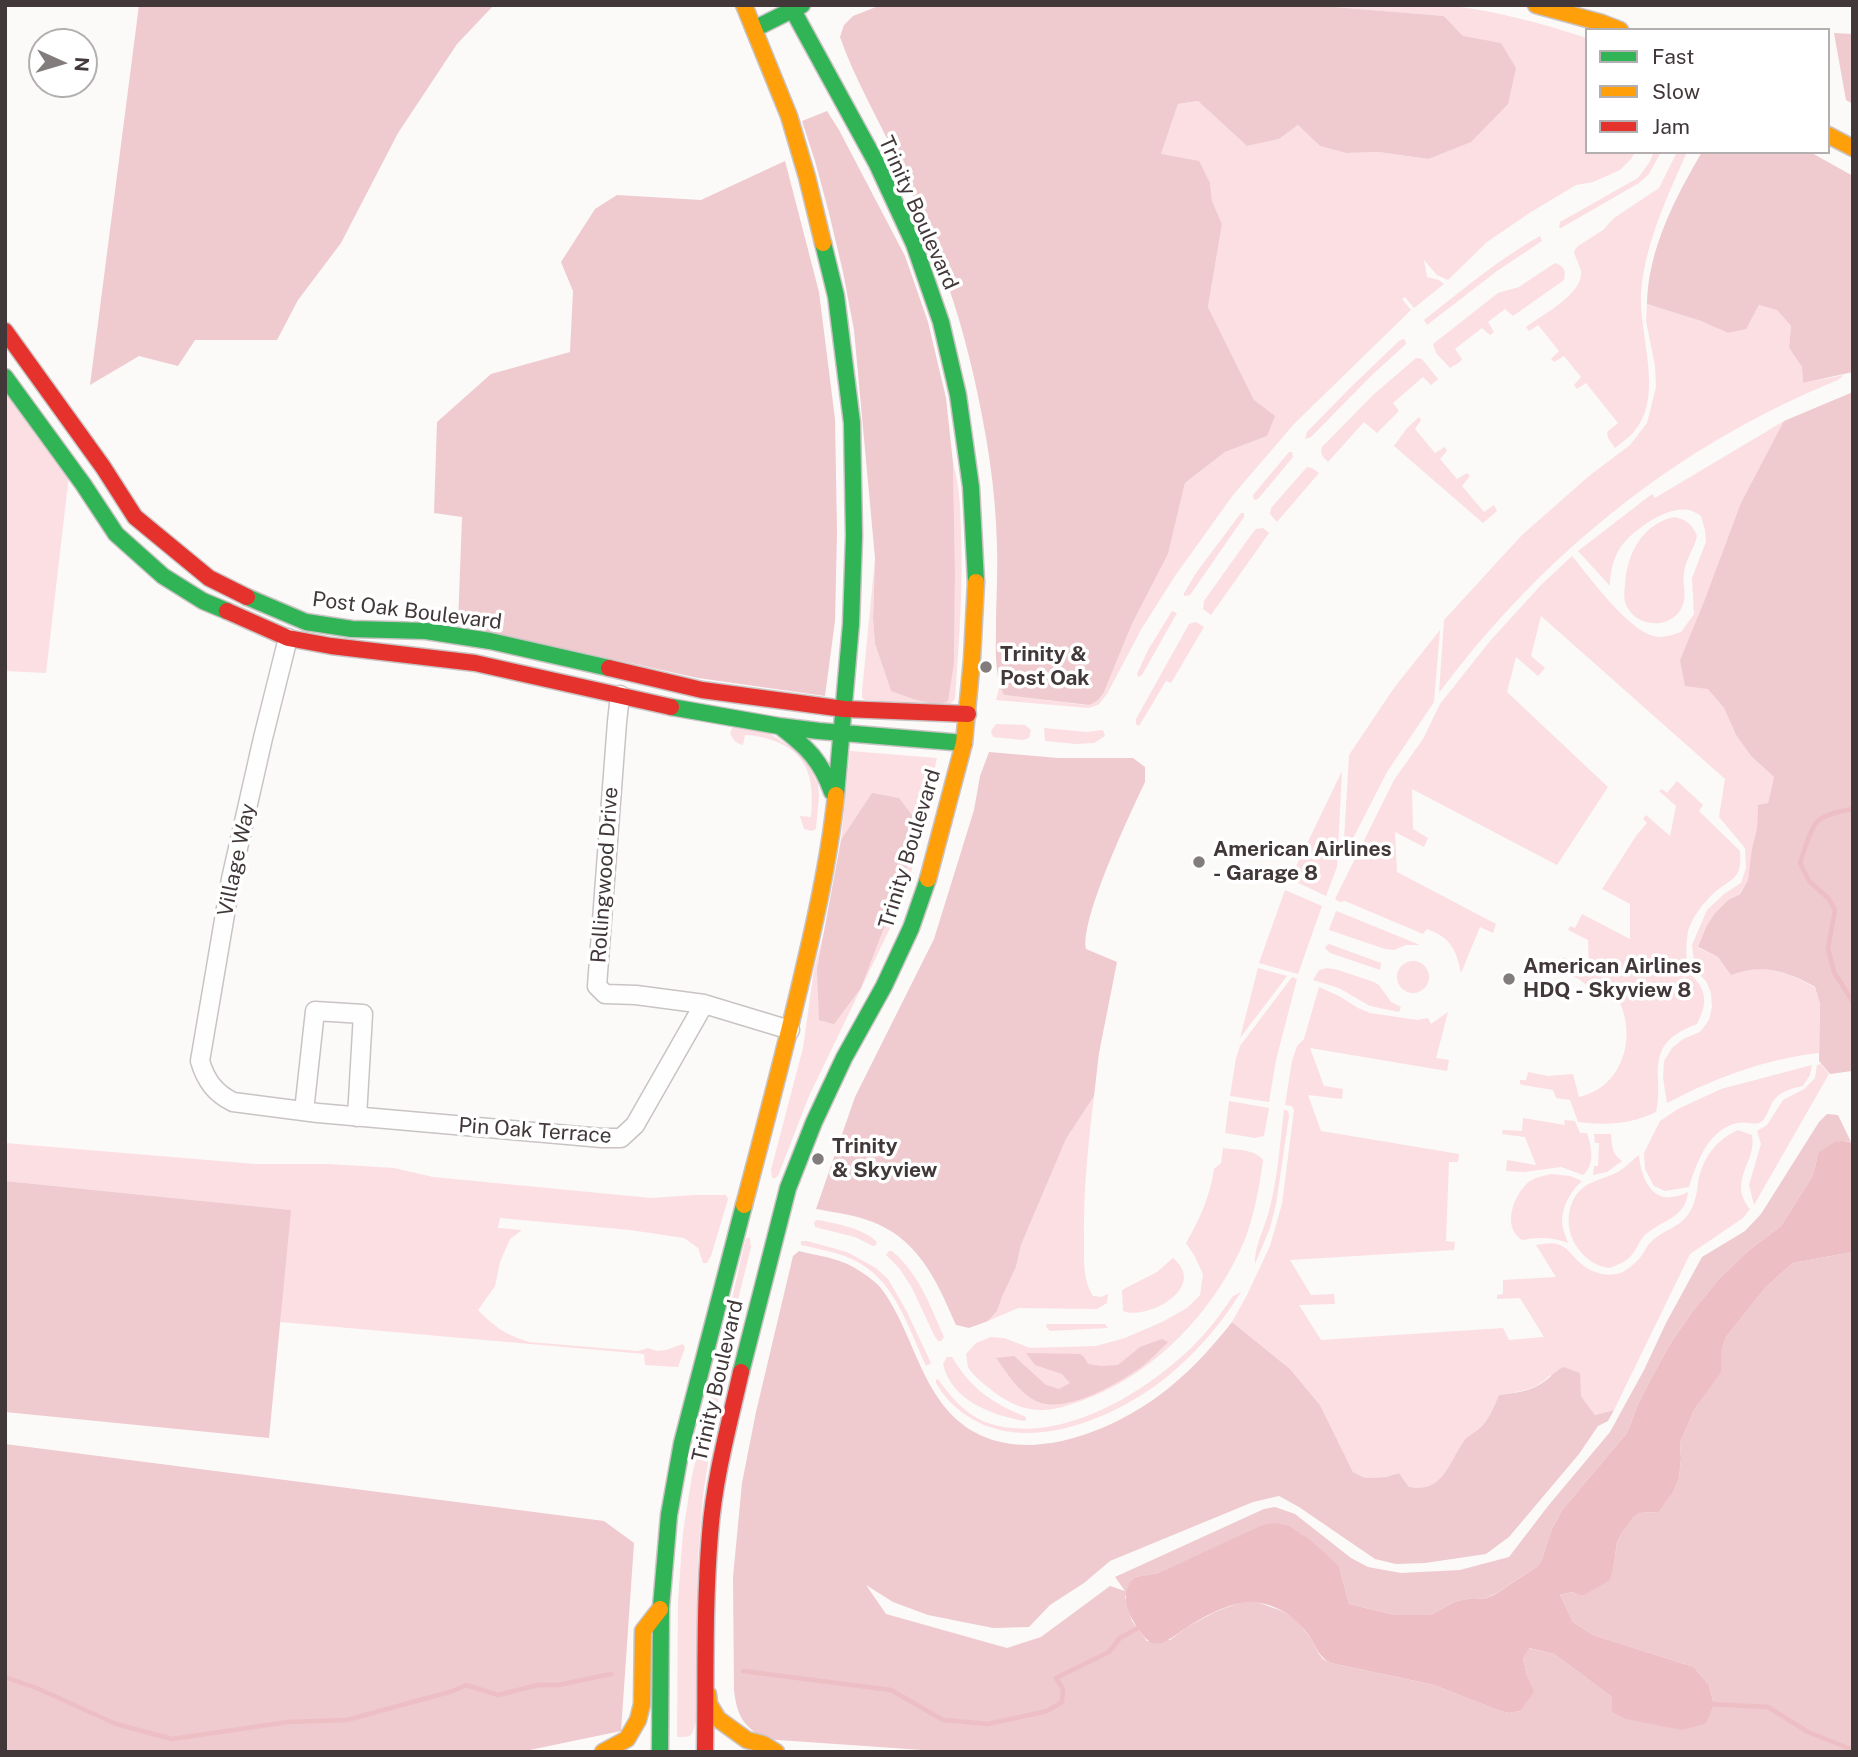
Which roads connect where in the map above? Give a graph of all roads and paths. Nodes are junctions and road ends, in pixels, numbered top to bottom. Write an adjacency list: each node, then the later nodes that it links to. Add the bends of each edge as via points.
1 (744, 5): 5 (main road, Trinity Boulevard)
2 (1536, 5): 4 (main road)
3 (795, 7): 5 (main road); 17 (main road, Trinity Boulevard, via 877,164 914,244 942,322 971,487 976,576)
4 (1614, 28)
5 (754, 29): 16 (main road, Trinity Boulevard, via 789,116 836,296 852,423 854,536)
6 (1830, 136): 7 (main road)
7 (1853, 148)
8 (5, 331): 10 (main road, Post Oak Boulevard, via 135,517 209,578)
9 (5, 377): 11 (main road, Post Oak Boulevard, via 116,534 163,576 203,601)
10 (290, 615): 11 (main road); 12 (main road, Post Oak Boulevard, via 352,629 426,631 490,640)
11 (288, 638): 14 (main road, Post Oak Boulevard, via 475,663); 24 (street, Village Way, via 231,879 200,1061)
12 (648, 677): 13 (main road, Post Oak Boulevard); 15 (main road, via 660,686)
13 (696, 689): 15 (main road); 16 (main road, Post Oak Boulevard)
14 (620, 695): 15 (main road, Post Oak Boulevard); 22 (street, Rollingwood Drive, via 597,986 605,994)
15 (667, 706): 18 (main road, Post Oak Boulevard)
16 (844, 709): 17 (main road, Post Oak Boulevard); 19 (main road, Trinity Boulevard)
17 (968, 714): 20 (main road, Trinity Boulevard)
18 (779, 726): 19 (main road, Post Oak Boulevard); 21 (main road, via 808,748 824,768)
19 (841, 733): 20 (main road, Post Oak Boulevard); 21 (main road, Trinity Boulevard)
20 (964, 743): 28 (main road, Trinity Boulevard, via 911,928 844,1058 788,1188 717,1479)
21 (835, 802): 23 (main road, Trinity Boulevard, via 820,901)
22 (704, 1004): 23 (street); 26 (street, Pin Oak Terrace, via 635,1125 621,1138)
23 (790, 1030): 27 (main road, Trinity Boulevard, via 682,1443 666,1531)
24 (208, 1082): 25 (street, Pin Oak Terrace, via 233,1102)
25 (304, 1111): 26 (street, Pin Oak Terrace); 26 (street, via 315,1011 363,1014)
26 (357, 1117)
27 (660, 1609): 29 (main road, via 643,1632 638,1720 627,1739); 30 (main road, Trinity Boulevard)
28 (706, 1676): 31 (main road, Trinity Boulevard); 32 (main road, via 709,1704 718,1719 747,1740)
29 (603, 1752)
30 (660, 1752)
31 (705, 1752)
32 (776, 1752)

